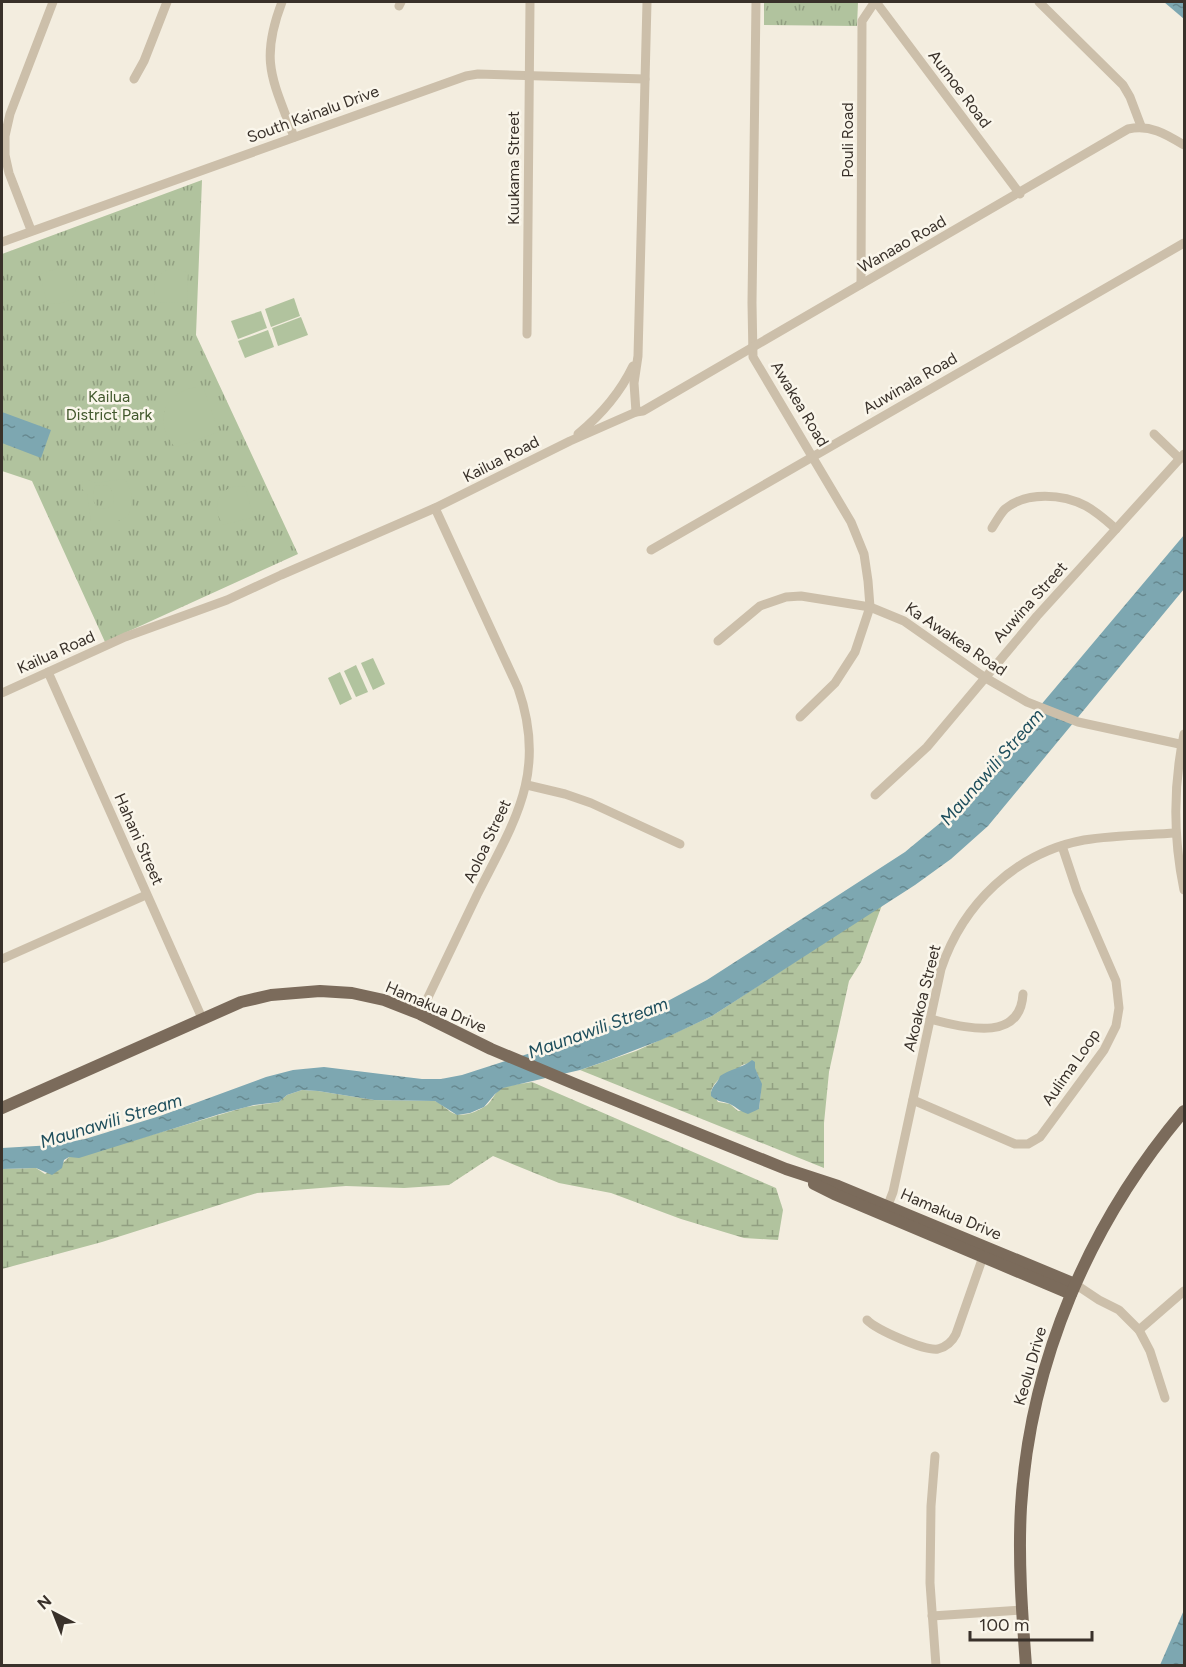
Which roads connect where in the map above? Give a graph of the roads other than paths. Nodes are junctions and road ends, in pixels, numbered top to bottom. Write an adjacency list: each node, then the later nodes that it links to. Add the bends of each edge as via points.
1 (53, 2): 16 (street, via 5,136 9,173)
2 (167, 2): 10 (street)
3 (282, 2): 13 (street, via 271,35 270,66)
4 (530, 2): 9 (street, Kuukama Street)
5 (647, 2): 11 (street)
6 (756, 2): 21 (street, Awakea Road)
7 (877, 2): 15 (street, Aumoe Road); 19 (street, Pouli Road, via 862,21)
8 (1039, 2): 12 (street, via 1123,85)
9 (528, 77): 11 (street, South Kainalu Drive); 13 (street, South Kainalu Drive, via 466,76); 20 (street, Kuukama Street)
10 (134, 79)
11 (645, 79): 22 (street)
12 (1141, 126): 14 (street); 15 (street, Wanaao Road, via 1119,134)
13 (294, 137): 16 (street, South Kainalu Drive)
14 (1185, 145)
15 (1020, 194): 19 (street, Wanaao Road)
16 (31, 230): 17 (street, South Kainalu Drive)
17 (2, 242)
18 (1185, 243): 26 (street, Auwinala Road)
19 (861, 284): 21 (street, Wanaao Road)
20 (527, 334)
21 (753, 348): 23 (street, Wanaao Road); 26 (street, Awakea Road, via 753,357)
22 (638, 356): 23 (street, via 634,383); 25 (street, via 620,390 597,419)
23 (636, 412): 25 (street, Kailua Road)
24 (1154, 434): 27 (street)
25 (570, 441): 28 (street, Kailua Road)
26 (814, 456): 31 (street, Auwinala Road); 32 (street, Awakea Road, via 861,543)
27 (1182, 457): 30 (street, Auwina Street)
28 (435, 508): 34 (street, Kailua Road, via 227,600 125,637); 40 (street, Aoloa Street, via 523,701 530,741)
29 (992, 528): 30 (street, via 1011,505 1044,496 1078,502)
30 (1116, 529): 35 (street, Auwina Street)
31 (651, 550)
32 (870, 607): 33 (street, Ka Awakea Road, via 786,597 760,606); 35 (street, Ka Awakea Road, via 904,621); 37 (street, Awakea Road, via 844,671)
33 (718, 641)
34 (48, 672): 36 (street, Kailua Road); 46 (street, Hahani Street)
35 (984, 677): 39 (street, Ka Awakea Road, via 1027,702 1078,722); 41 (street, Auwina Street, via 927,747)
36 (2, 693)
37 (800, 717)
38 (1185, 734): 39 (street)
39 (1183, 745): 42 (street, via 1175,792)
40 (527, 785): 43 (street, via 591,802); 49 (street, Aoloa Street, via 515,821)
41 (875, 795)
42 (1175, 833): 44 (street, Akoakoa Street, via 1095,838); 45 (street)
43 (680, 844)
44 (1062, 846): 51 (street, Akoakoa Street, via 1017,867 974,905 946,955); 52 (street, Aulima Loop, via 1118,990 1118,1017 1104,1050 1040,1137 1028,1144 1015,1144)
45 (1185, 890)
46 (146, 895): 47 (street); 50 (street, Hahani Street)
47 (2, 959)
48 (1023, 994): 51 (street, via 1016,1016 998,1027 975,1029)
49 (420, 1014): 50 (main road, Hamakua Drive, via 368,996 320,990 256,998); 55 (main road, Hamakua Drive, via 575,1084 786,1169 834,1194)
50 (202, 1018): 53 (main road, Hamakua Drive)
51 (930, 1019): 52 (street, Akoakoa Street)
52 (913, 1100): 55 (street, Akoakoa Street)
53 (2, 1108)
54 (1185, 1111): 57 (main road, Keolu Drive, via 1126,1188)
55 (886, 1210): 56 (main road, Hamakua Drive)
56 (985, 1252): 57 (main road, Hamakua Drive); 59 (street, via 956,1334 943,1347 925,1347 880,1330)
57 (1073, 1289): 60 (street, Hamakua Drive, via 1119,1310); 63 (main road, Keolu Drive, via 1045,1369 1027,1451 1020,1534)
58 (1185, 1291): 60 (street)
59 (867, 1320)
60 (1139, 1330): 61 (street, Hamakua Drive)
61 (1165, 1398)
62 (935, 1456): 64 (street, via 930,1532)
63 (1022, 1610): 64 (street); 66 (main road, Keolu Drive)
64 (932, 1616): 65 (street)
65 (936, 1665)
66 (1026, 1665)

